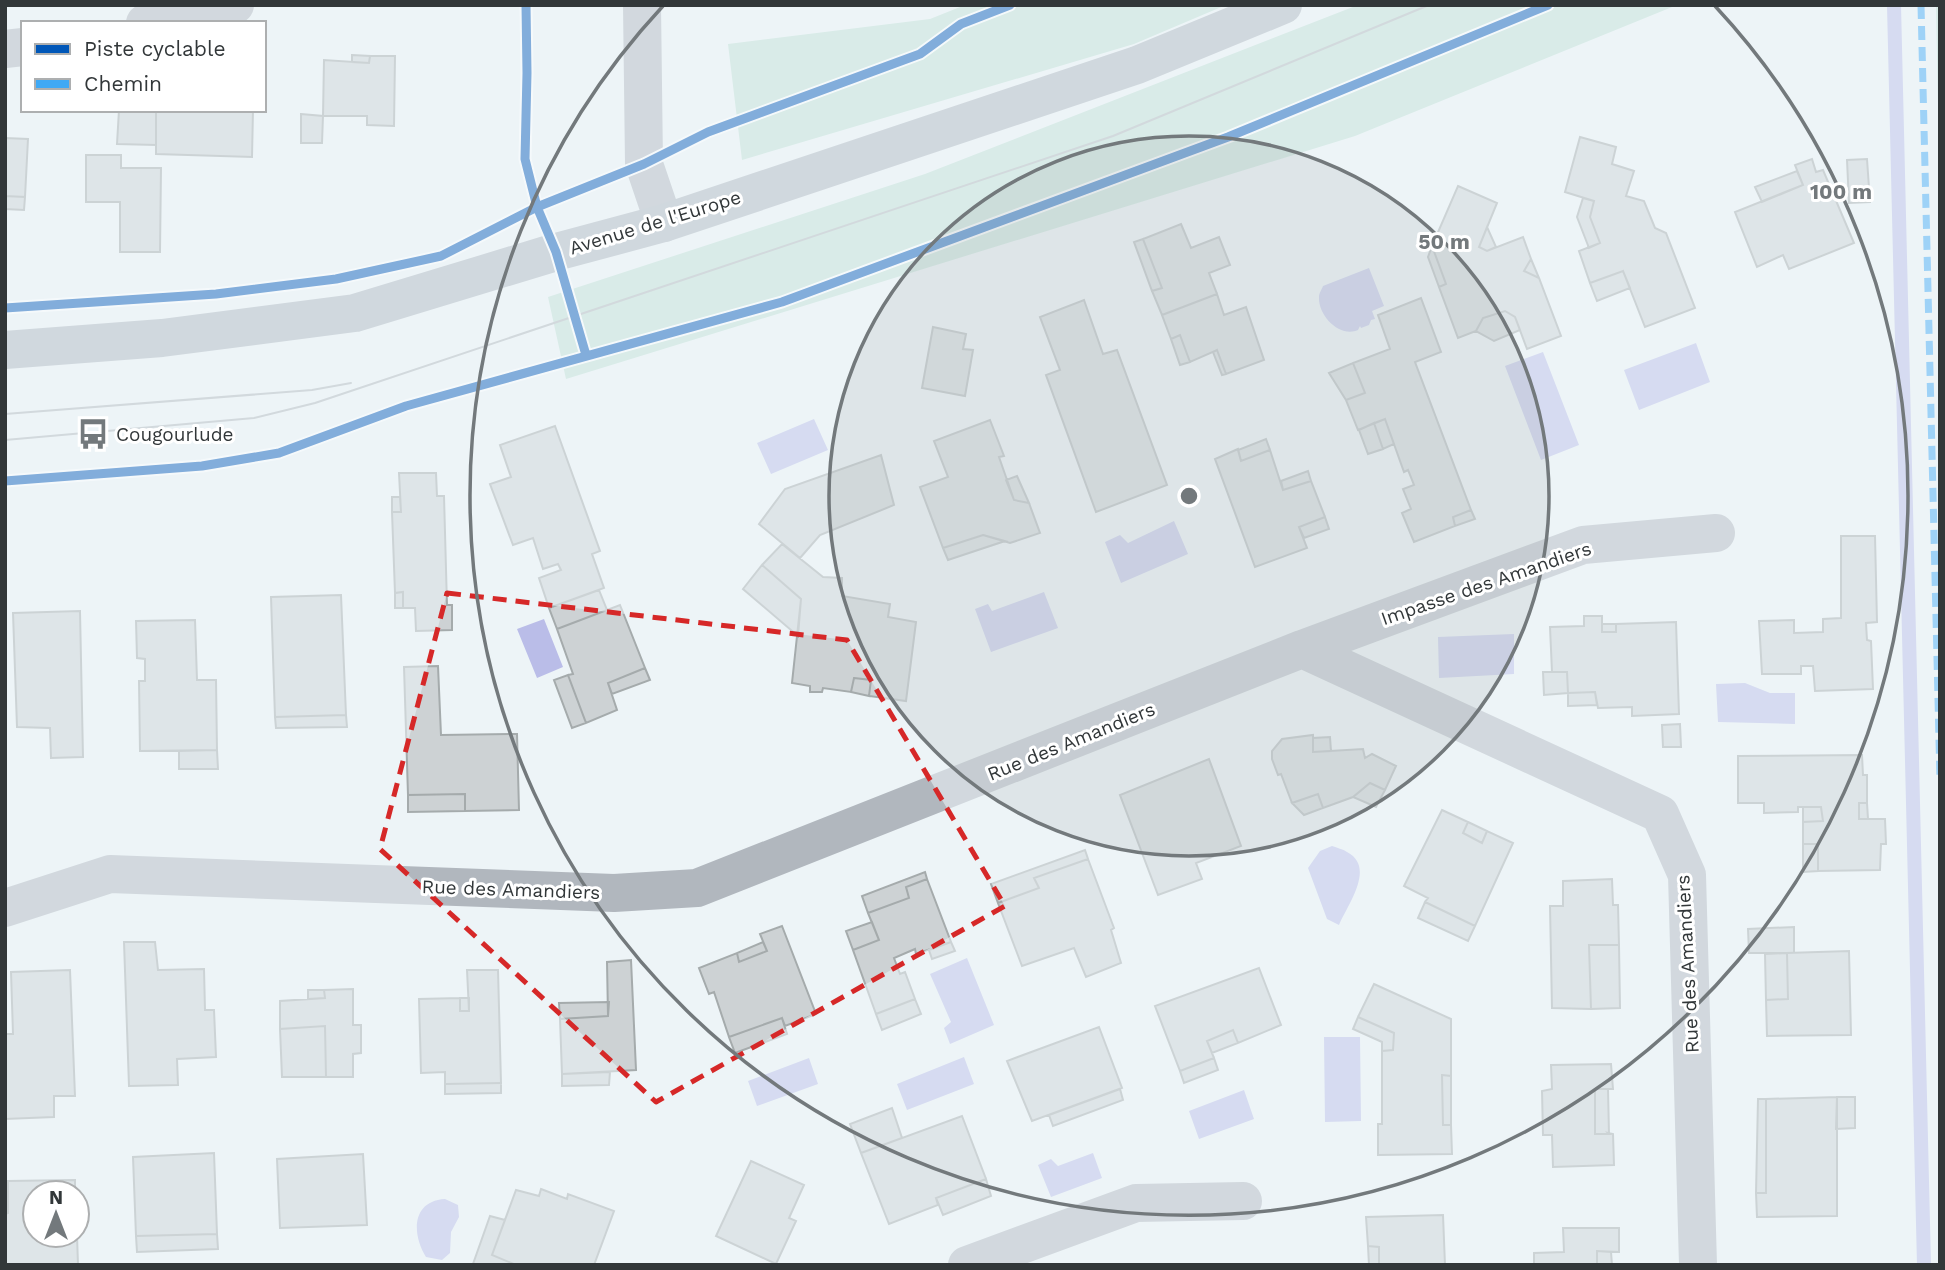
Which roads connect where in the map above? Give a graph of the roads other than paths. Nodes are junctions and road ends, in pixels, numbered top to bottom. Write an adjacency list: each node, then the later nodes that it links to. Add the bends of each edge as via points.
1 (235, 5): 4 (street)
2 (642, 5): 5 (street, via 644,164)
3 (1283, 5): 5 (main road, Avenue de l'Europe, via 1137,65)
4 (155, 21)
5 (664, 223): 6 (main road, Avenue de l'Europe, via 355,313 162,338)
6 (5, 350)
7 (1716, 533): 8 (street, Impasse des Amandiers, via 1583,545)
8 (1301, 649): 9 (street, Rue des Amandiers, via 697,888 614,893 110,874); 12 (street, Rue des Amandiers, via 1660,814 1687,875)
9 (5, 908)
10 (1243, 1201): 11 (street, via 1136,1203)
11 (967, 1265)
12 (1698, 1265)

